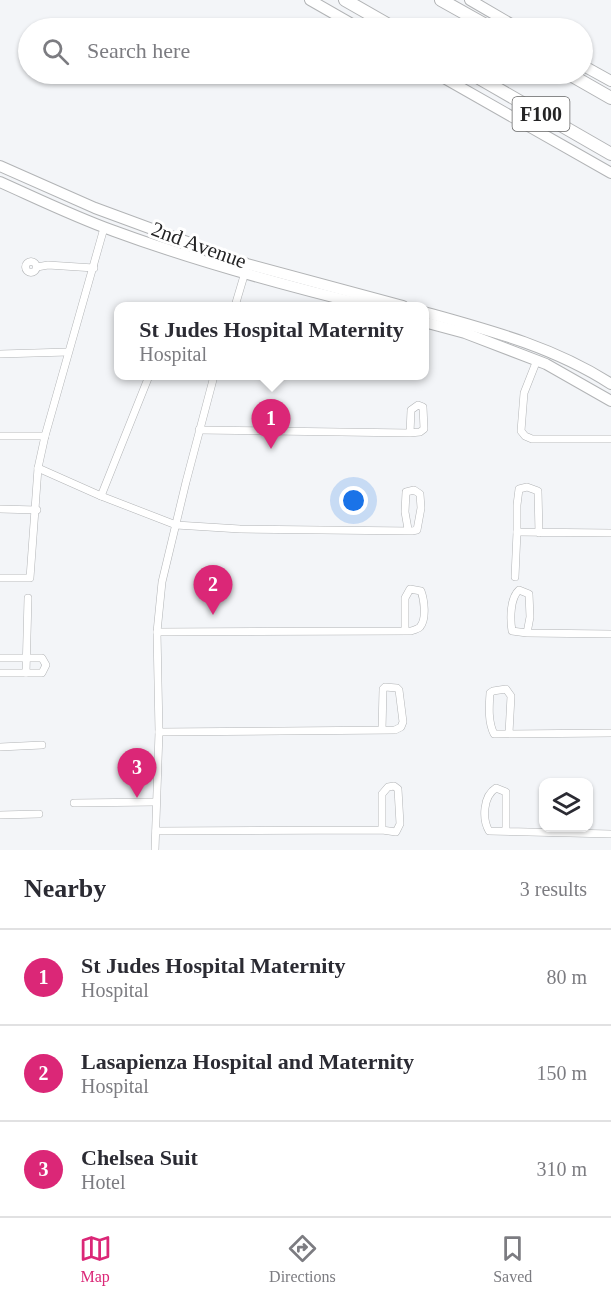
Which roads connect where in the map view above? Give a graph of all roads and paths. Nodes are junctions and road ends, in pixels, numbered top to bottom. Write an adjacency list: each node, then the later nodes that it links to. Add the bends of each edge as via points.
1 (310, 0): 5 (street)
2 (345, 0): 6 (highway)
3 (441, 0): 7 (highway)
4 (470, 0): 8 (street)
5 (342, 18)
6 (376, 18)
7 (473, 18)
8 (501, 18)
9 (593, 71): 10 (street)
10 (611, 81)
11 (455, 84): 17 (street)
12 (489, 84): 15 (highway, F100)
13 (586, 84): 14 (highway, F100)
14 (611, 98)
15 (611, 154)
16 (0, 166): 22 (street, 2nd Avenue)
17 (611, 173)
18 (0, 182): 19 (street, 2nd Avenue)
19 (104, 228): 21 (street); 22 (street, 2nd Avenue)
20 (37, 267): 21 (street)
21 (93, 268): 28 (street)
22 (246, 269): 23 (street); 24 (street, 2nd Avenue); 25 (street, 2nd Avenue)
23 (236, 302)
24 (356, 302)
25 (387, 302)
26 (429, 313): 33 (street, via 510,336 572,362)
27 (429, 323): 30 (street)
28 (68, 352): 29 (street); 38 (street)
29 (0, 354)
30 (537, 360): 34 (street); 39 (street, via 524,393 521,431 525,436)
31 (147, 380): 41 (street)
32 (213, 380): 35 (street)
33 (611, 384)
34 (611, 401)
35 (199, 430): 36 (street); 44 (street)
36 (410, 433)
37 (0, 435): 38 (street)
38 (45, 436): 40 (street)
39 (611, 439)
40 (38, 468): 41 (street); 43 (street)
41 (100, 496): 44 (street)
42 (0, 509): 43 (street)
43 (37, 510): 50 (street, via 30,578)
44 (176, 525): 45 (street); 53 (street, via 162,582)
45 (408, 529): 45 (street, via 406,492 414,490 420,494 419,523 417,530)
46 (517, 532): 47 (street); 47 (street, via 519,489 527,487 538,491); 49 (street)
47 (539, 532): 48 (street)
48 (611, 533)
49 (515, 577)
50 (0, 578)
51 (28, 598): 57 (street)
52 (405, 631): 52 (street, via 422,624 424,598 416,589 410,589 405,598); 53 (street)
53 (157, 632): 61 (street)
54 (527, 633): 54 (street, via 512,631 513,597 519,590 529,594); 55 (street)
55 (611, 634)
56 (0, 658): 57 (street)
57 (26, 658): 59 (street); 59 (street, via 42,658 46,665 42,673)
58 (0, 673): 59 (street)
59 (26, 674)
60 (382, 730): 60 (street, via 396,730 403,722 397,688 382,690); 61 (street)
61 (159, 732): 66 (street)
62 (509, 733): 62 (street, via 494,734 491,729 489,701 493,691 506,689 511,696); 63 (street)
63 (611, 733)
64 (42, 746): 65 (street)
65 (0, 747)
66 (156, 802): 67 (street); 71 (street)
67 (74, 803)
68 (39, 814): 69 (street)
69 (0, 815)
70 (382, 830): 70 (street, via 399,829 398,789 394,786 382,794); 71 (street)
71 (156, 831): 74 (street)
72 (506, 831): 72 (street, via 489,831 486,827 485,803 496,788 506,792); 73 (street)
73 (611, 834)
74 (155, 850)

